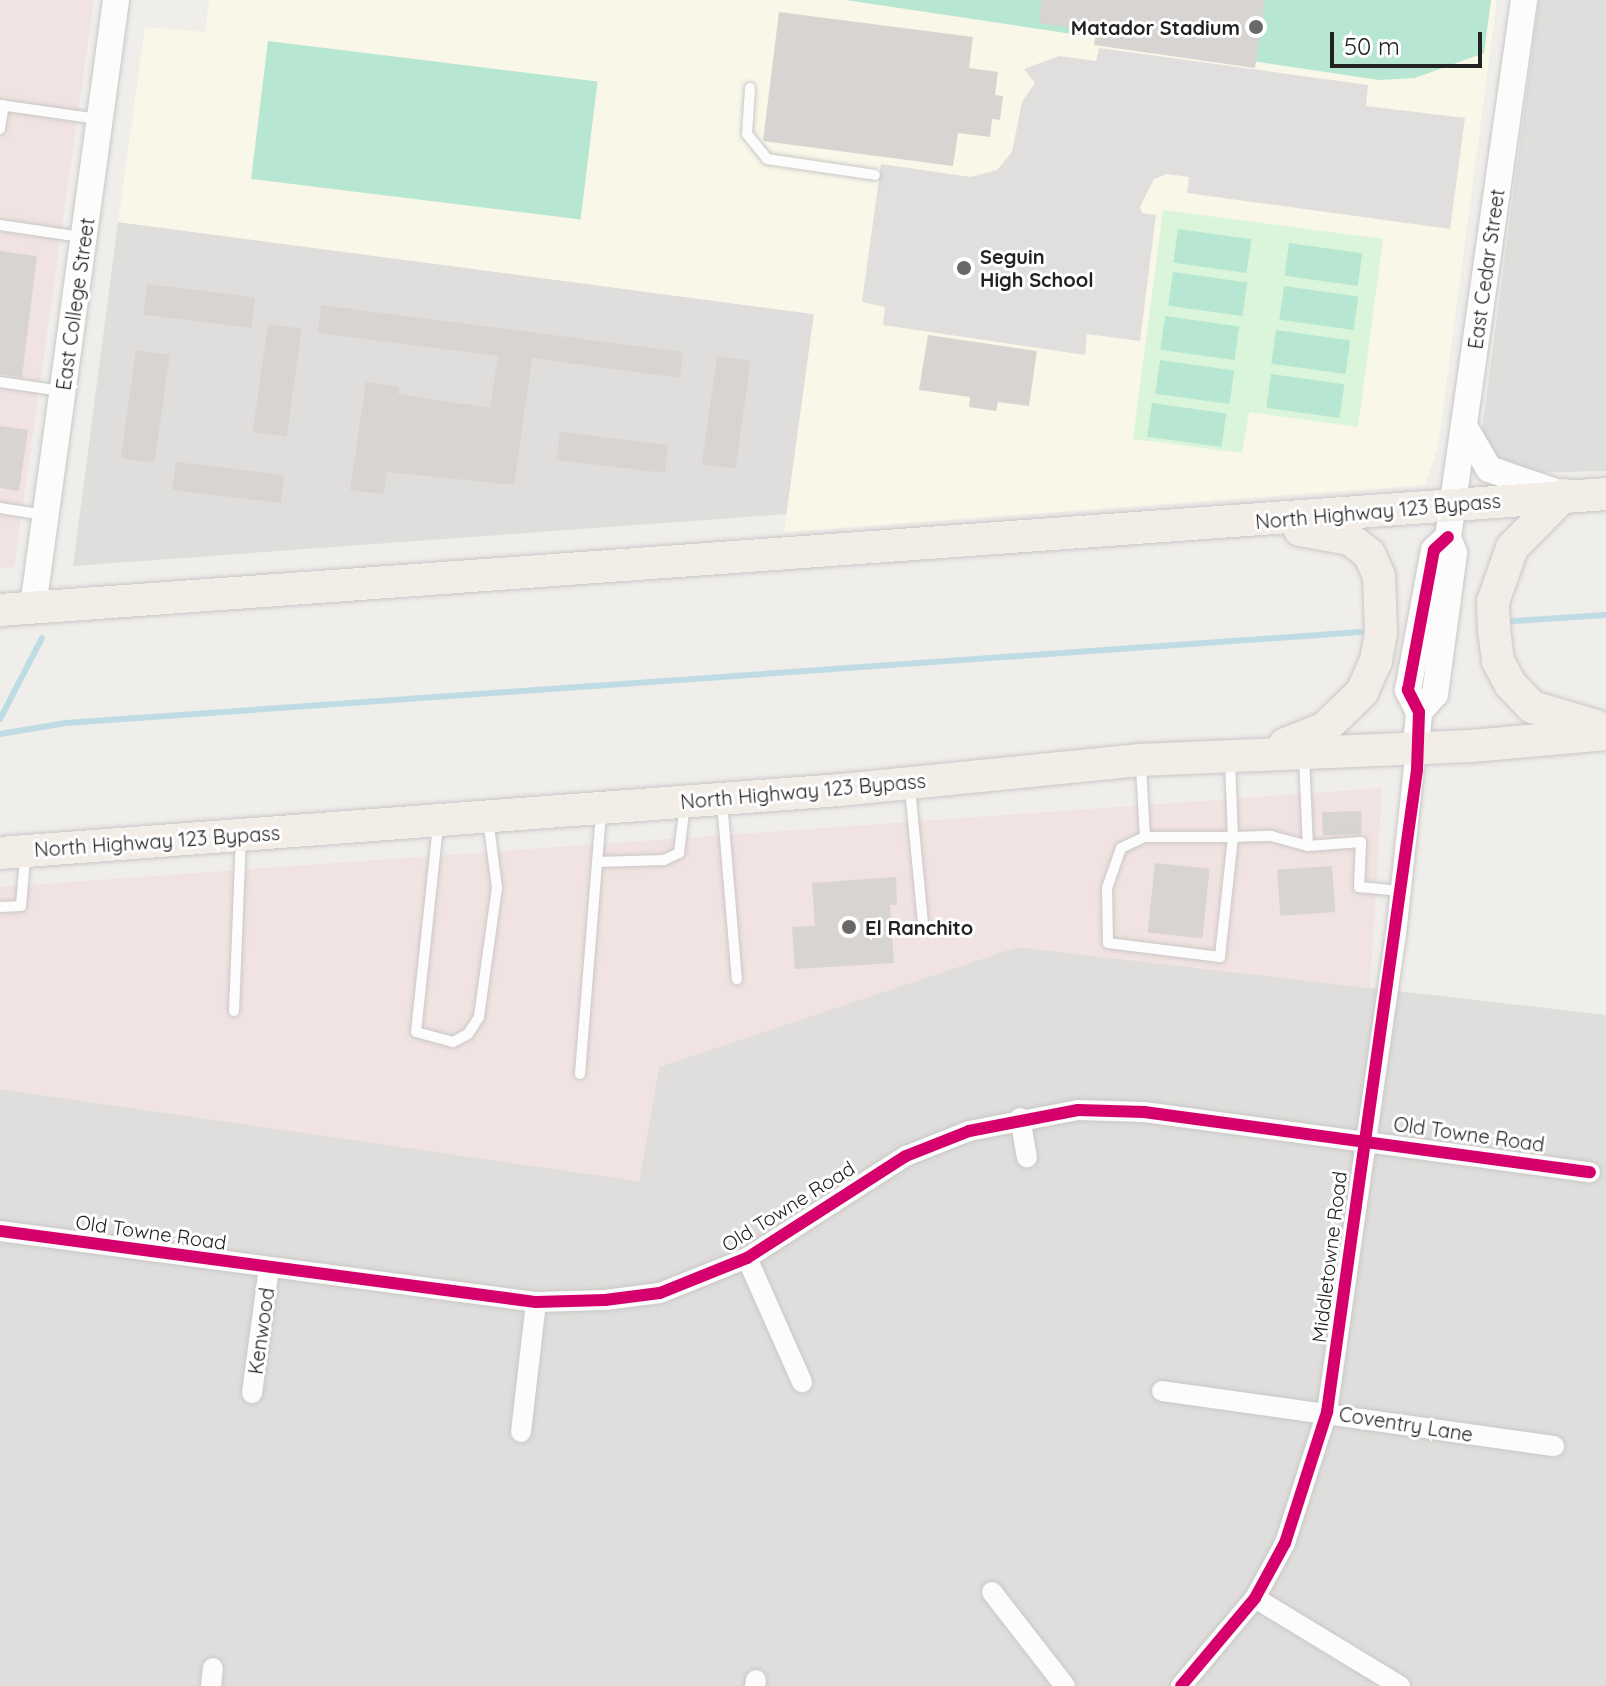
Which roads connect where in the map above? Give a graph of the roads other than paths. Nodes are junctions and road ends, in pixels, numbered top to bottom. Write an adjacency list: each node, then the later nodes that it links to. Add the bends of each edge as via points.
1 (116, 0): 5 (street, East College Street)
2 (1524, 0): 12 (street, East Cedar Street)
3 (750, 88): 7 (lane, via 747,134 767,159)
4 (2, 105): 5 (lane); 6 (lane)
5 (100, 119): 9 (street, East College Street)
6 (0, 129)
7 (875, 175)
8 (0, 225): 9 (lane)
9 (84, 237): 11 (street, East College Street)
10 (0, 382): 11 (lane)
11 (63, 391): 17 (street, East College Street)
12 (1464, 426): 14 (street, via 1489,469); 15 (street, East Cedar Street)
13 (1606, 494): 14 (main road, North Highway 123 Bypass)
14 (1564, 495): 15 (main road, North Highway 123 Bypass); 21 (main road, via 1512,548 1499,576 1493,602 1498,661 1532,707 1576,724)
15 (1453, 505): 18 (main road, North Highway 123 Bypass); 23 (street, East Cedar Street, via 1448,537 1454,553 1435,694 1419,712)
16 (0, 508): 17 (lane)
17 (46, 515): 19 (street, East College Street)
18 (1201, 527): 19 (main road, North Highway 123 Bypass); 25 (main road, via 1323,532 1350,539 1369,554 1379,576 1381,632 1362,692 1325,728)
19 (33, 607): 20 (main road, North Highway 123 Bypass)
20 (0, 610)
21 (1606, 727)
22 (1606, 734): 23 (main road, North Highway 123 Bypass)
23 (1416, 747): 24 (main road, North Highway 123 Bypass); 40 (street, Middletowne Road)
24 (1304, 750): 25 (main road, North Highway 123 Bypass); 37 (lane)
25 (1267, 751): 26 (main road, North Highway 123 Bypass)
26 (1229, 754): 27 (main road, North Highway 123 Bypass); 36 (lane)
27 (1140, 760): 28 (main road, North Highway 123 Bypass); 35 (lane)
28 (910, 782): 29 (main road, North Highway 123 Bypass); 42 (lane)
29 (721, 800): 30 (main road, North Highway 123 Bypass); 43 (lane)
30 (685, 802): 31 (main road, North Highway 123 Bypass); 39 (lane, via 679,853 664,860)
31 (601, 809): 32 (main road, North Highway 123 Bypass); 39 (lane)
32 (487, 817): 33 (main road, North Highway 123 Bypass); 33 (lane, via 497,888 479,1017 468,1034 453,1042 416,1032)
33 (439, 820): 34 (main road, North Highway 123 Bypass)
34 (241, 835): 38 (main road, North Highway 123 Bypass); 44 (lane)
35 (1145, 837): 36 (lane); 36 (lane, via 1121,848 1107,888 1108,943 1220,957)
36 (1233, 837): 37 (lane, via 1271,836)
37 (1308, 846): 40 (lane, via 1361,842 1359,887)
38 (12, 852): 41 (lane, via 21,906)
39 (597, 862): 45 (lane)
40 (1401, 891): 47 (street, Middletowne Road)
41 (0, 907)
42 (923, 924)
43 (737, 979)
44 (234, 1011)
45 (580, 1074)
46 (1020, 1118): 47 (street, Old Towne Road, via 1078,1110 1144,1112); 48 (street); 51 (street, Old Towne Road, via 906,1156)
47 (1364, 1140): 49 (street, Old Towne Road); 57 (street, Middletowne Road)
48 (1027, 1157)
49 (1590, 1172)
50 (0, 1231): 52 (street, Old Towne Road)
51 (747, 1258): 53 (street, Old Towne Road, via 660,1293); 54 (street)
52 (269, 1268): 53 (street, Old Towne Road); 56 (street, Kenwood)
53 (536, 1302): 58 (street)
54 (802, 1382)
55 (1162, 1391): 57 (street, Coventry Lane)
56 (252, 1393)
57 (1327, 1412): 59 (street, Coventry Lane); 61 (street, Middletowne Road, via 1305,1490)
58 (521, 1432)
59 (1554, 1446)
60 (992, 1592): 62 (street)
61 (1255, 1598): 63 (street, Middletowne Road); 64 (street)
62 (1065, 1686)
63 (1181, 1686)
64 (1400, 1686)

